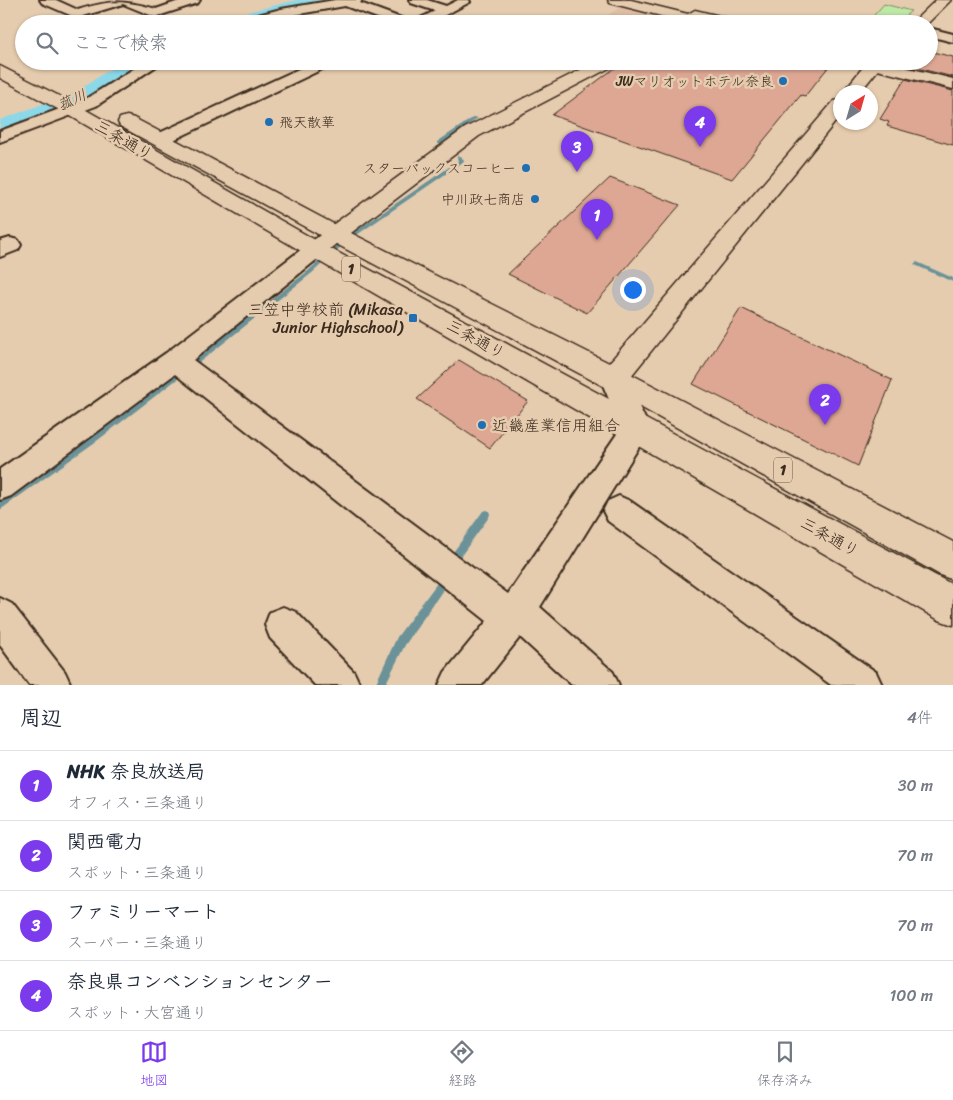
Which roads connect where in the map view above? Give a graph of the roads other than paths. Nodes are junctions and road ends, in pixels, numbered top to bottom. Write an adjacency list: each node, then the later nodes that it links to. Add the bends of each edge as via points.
1 (46, 0): 2 (street, via 77,14)
2 (123, 0): 3 (street, via 155,14)
3 (194, 0)
4 (414, 0): 10 (street)
5 (615, 0): 16 (main road)
6 (640, 0): 17 (main road)
7 (944, 0): 18 (main road)
8 (351, 1): 11 (street); 14 (street)
9 (464, 2): 10 (street)
10 (446, 10): 15 (street)
11 (281, 13): 12 (street); 13 (street)
12 (274, 15)
13 (286, 15)
14 (385, 15)
15 (436, 15)
16 (665, 15)
17 (700, 15)
18 (928, 15)
19 (938, 34): 20 (street)
20 (953, 38)
21 (0, 54): 22 (main road, 三条通り / 1)
22 (15, 64)
23 (23, 70): 34 (main road, 三条通り / 1)
24 (138, 70): 34 (street)
25 (309, 70): 38 (street)
26 (593, 70): 39 (main road, via 472,132)
27 (865, 70): 33 (main road)
28 (900, 70): 32 (main road)
29 (926, 70): 31 (main road)
30 (0, 71): 34 (main road, 三条通り / 1)
31 (953, 77)
32 (953, 84)
33 (855, 85)
34 (70, 102): 35 (street); 37 (street); 38 (main road, 三条通り / 1); 39 (main road, 三条通り / 1)
35 (30, 108)
36 (833, 113): 41 (main road)
37 (0, 137)
38 (161, 139): 39 (main road, 三条通り / 1)
39 (326, 242): 40 (street); 41 (main road, 三条通り / 1); 42 (main road, 三条通り / 1)
40 (174, 360): 43 (street); 47 (street)
41 (613, 378): 42 (street); 45 (main road, 三条通り / 1)
42 (636, 429): 46 (main road, 三条通り / 1); 47 (street)
43 (0, 486)
44 (619, 511): 54 (street)
45 (953, 562)
46 (953, 606)
47 (514, 615): 52 (street); 53 (street)
48 (0, 616): 50 (street)
49 (283, 625): 51 (street)
50 (52, 685)
51 (341, 685)
52 (458, 685)
53 (600, 685)
54 (863, 685)

